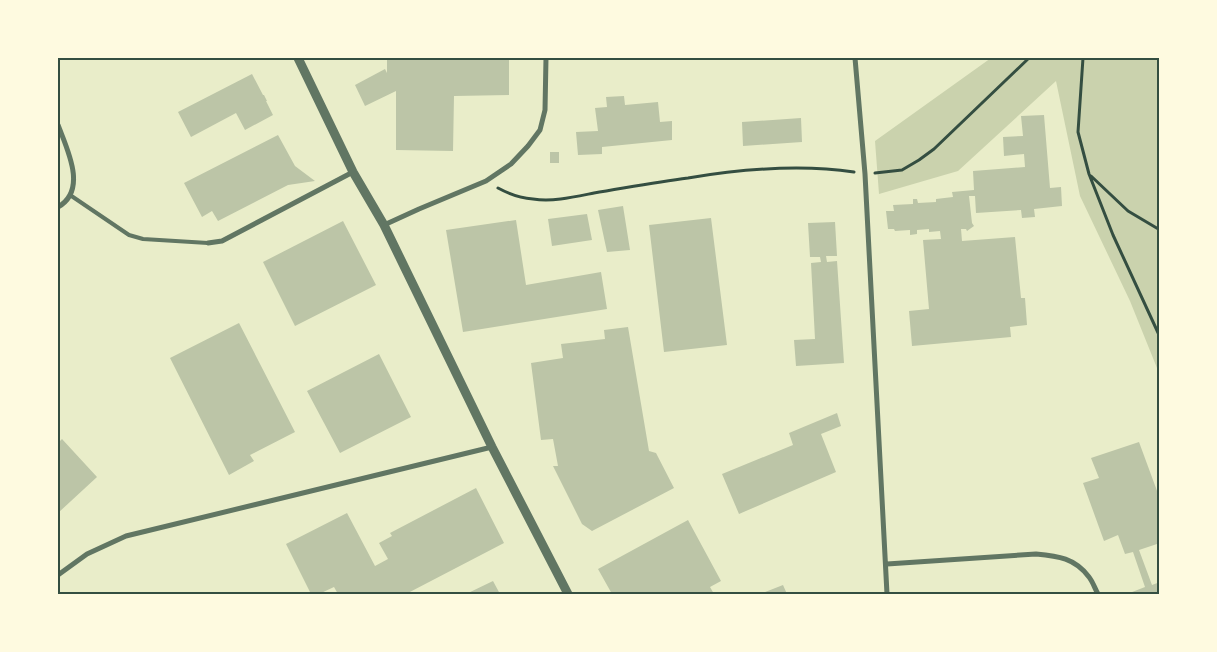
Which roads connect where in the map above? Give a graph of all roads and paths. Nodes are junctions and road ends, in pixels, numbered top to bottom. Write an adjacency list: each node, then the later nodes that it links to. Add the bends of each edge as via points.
1 (298, 58): 7 (street)
2 (546, 58): 10 (street, via 545,110 540,130 511,164)
3 (855, 58): 8 (street)
4 (1029, 58): 8 (path, via 919,160 902,170)
5 (1083, 58): 9 (path, via 1078,132)
6 (58, 125): 11 (street, via 72,164 74,180)
7 (353, 172): 13 (street); 15 (street, via 222,241)
8 (865, 174): 10 (path, via 835,169 755,169 534,200 509,194); 18 (street)
9 (1089, 174): 14 (path, via 1128,211); 16 (path)
10 (486, 181): 13 (street)
11 (70, 195): 12 (street); 15 (lane, via 129,235 143,239)
12 (58, 207)
13 (384, 225): 17 (street)
14 (1160, 230)
15 (208, 243)
16 (1160, 338)
17 (492, 447): 19 (street, via 126,536 87,554); 20 (street)
18 (887, 564): 21 (street); 22 (street, via 1036,554 1057,556 1076,563 1090,577)
19 (58, 575)
20 (568, 594)
21 (888, 594)
22 (1098, 594)

